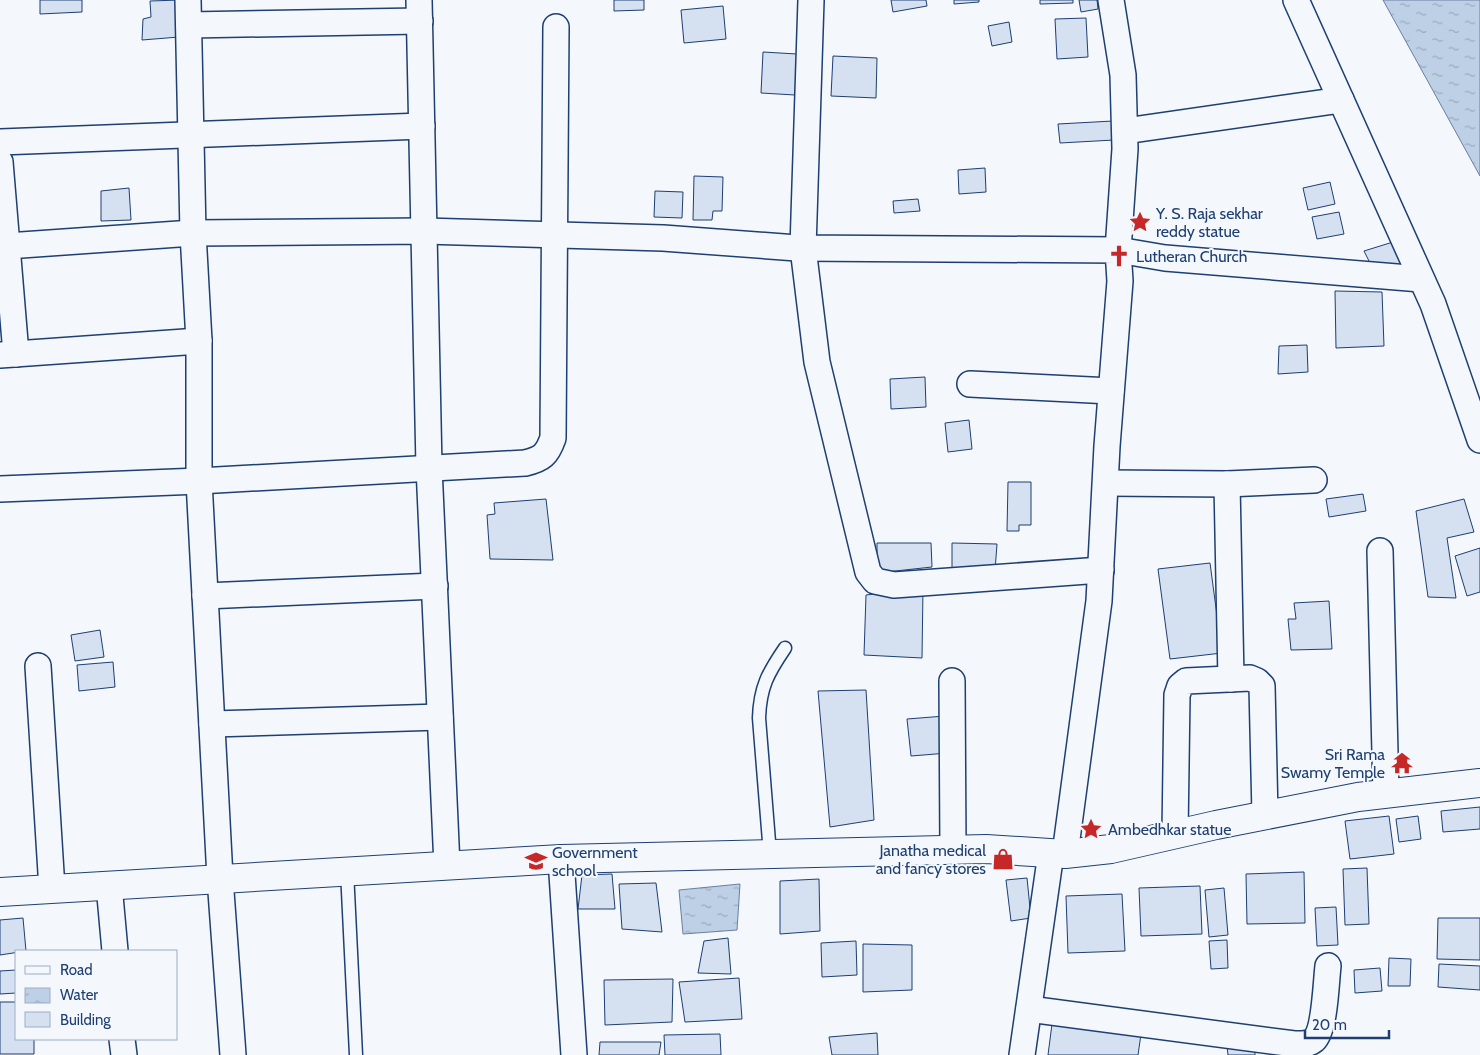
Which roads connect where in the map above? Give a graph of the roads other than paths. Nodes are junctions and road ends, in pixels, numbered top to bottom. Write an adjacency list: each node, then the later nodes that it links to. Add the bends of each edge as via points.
1 (188, 0): 6 (street)
2 (811, 0): 18 (street)
3 (1111, 0): 10 (street, via 1123,76)
4 (1296, 0): 8 (street)
5 (420, 11): 6 (street); 9 (street)
6 (189, 26): 11 (street)
7 (556, 27): 16 (street)
8 (1341, 100): 10 (street); 20 (street)
9 (422, 126): 11 (street); 14 (street)
10 (1125, 131): 19 (street)
11 (191, 135): 12 (street); 15 (street)
12 (0, 142)
13 (0, 162): 17 (street)
14 (424, 231): 15 (street); 16 (street); 26 (street)
15 (193, 233): 17 (street); 21 (street)
16 (554, 235): 18 (street, via 663,238); 26 (street, via 553,438 548,453 525,463)
17 (7, 246): 22 (street)
18 (803, 248): 19 (street); 33 (street, via 817,362 868,572 875,581 894,585)
19 (1118, 250): 20 (street, via 1165,258); 24 (street, via 1120,281)
20 (1421, 279): 25 (street)
21 (199, 341): 22 (street); 28 (street)
22 (8, 354)
23 (970, 384): 24 (street)
24 (1112, 391): 29 (street)
25 (1480, 440)
26 (429, 467): 28 (street); 34 (street)
27 (1314, 480): 30 (street)
28 (199, 481): 31 (street); 35 (street)
29 (1106, 484): 30 (street); 33 (street)
30 (1226, 484): 38 (street)
31 (0, 489)
32 (1380, 551): 43 (street)
33 (1101, 570): 48 (street)
34 (435, 586): 35 (street); 40 (street)
35 (205, 596): 41 (street)
36 (784, 648): 47 (lane, via 765,678 760,697)
37 (38, 666): 54 (street)
38 (1231, 679): 44 (street, via 1250,678 1262,686); 45 (street, via 1192,680 1180,686 1177,695)
39 (952, 681): 46 (street)
40 (440, 717): 41 (street); 50 (street)
41 (212, 724): 52 (street)
42 (1480, 783): 43 (street)
43 (1386, 794): 44 (street)
44 (1265, 815): 45 (street)
45 (1175, 834): 48 (street, via 1111,849)
46 (953, 850): 47 (street); 48 (street)
47 (770, 854): 49 (street)
48 (1058, 854): 58 (street)
49 (561, 859): 50 (street); 63 (street)
50 (447, 866): 51 (street)
51 (348, 871): 52 (street); 62 (lane)
52 (220, 878): 53 (street); 61 (street)
53 (109, 885): 54 (street); 56 (street)
54 (52, 888): 55 (street)
55 (0, 892)
56 (115, 950)
57 (1328, 966): 58 (street, via 1320,1030 1307,1044)
58 (1029, 1009): 64 (street)
59 (122, 1040): 60 (street)
60 (124, 1055)
61 (233, 1055)
62 (356, 1055)
63 (574, 1055)
64 (1022, 1055)

